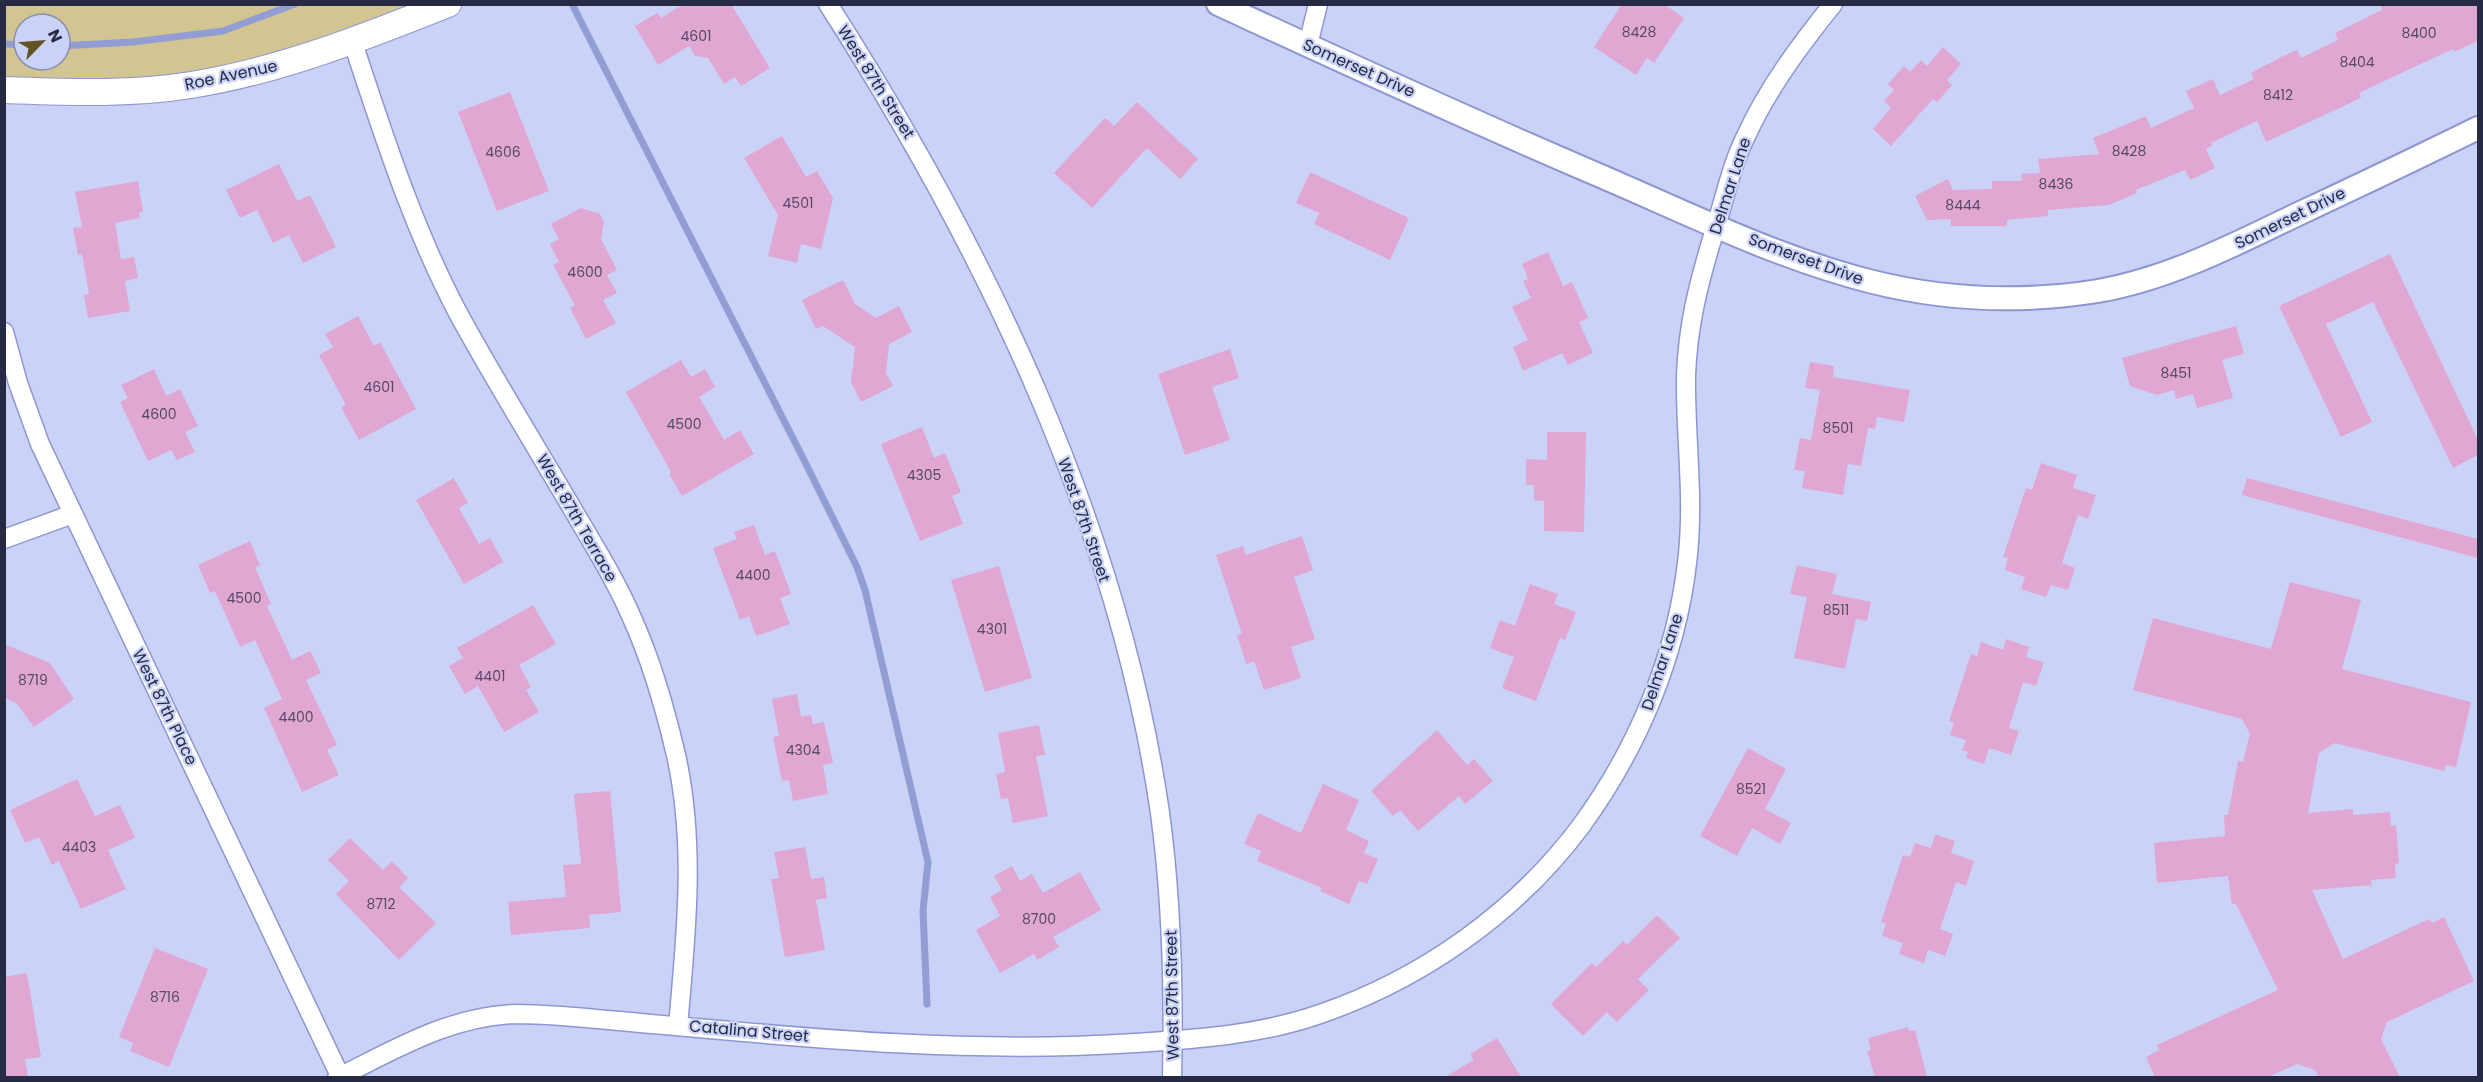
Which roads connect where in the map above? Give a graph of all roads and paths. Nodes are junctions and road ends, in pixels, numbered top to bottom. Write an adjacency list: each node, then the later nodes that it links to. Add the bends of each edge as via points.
1 (448, 4): 6 (main road, Roe Avenue)
2 (1218, 4): 7 (street, Somerset Drive)
3 (1318, 4): 7 (street)
4 (1833, 4): 10 (street, Delmar Lane, via 1790,59 1743,140)
5 (832, 7): 15 (street, West 87th Street, via 925,162 972,250 1028,373 1086,522 1138,696 1160,812 1169,891)
6 (352, 40): 8 (main road, Roe Avenue, via 264,70 191,85 84,93); 14 (street, West 87th Terrace, via 405,196 432,261 632,617 655,676 676,756 688,861 687,930)
7 (1308, 45): 10 (street, Somerset Drive)
8 (4, 90)
9 (2478, 128): 10 (street, Somerset Drive, via 2222,251 2160,275 2101,290 2050,297 1999,299 1934,294 1870,281 1812,264)
10 (1717, 226): 15 (street, Delmar Lane, via 1693,303 1686,370 1690,510 1688,561 1677,624 1658,685 1632,744 1600,799 1535,880 1489,922 1428,964 1320,1014 1257,1031)
11 (4, 332): 12 (street, West 87th Place, via 40,444)
12 (73, 514): 13 (street); 16 (street, West 87th Place)
13 (4, 539)
14 (678, 1026): 15 (street, Catalina Street, via 941,1047 1030,1048); 16 (street, Catalina Street, via 562,1016 492,1017 423,1035)
15 (1173, 1041): 17 (street, West 87th Street)
16 (339, 1077)
17 (1172, 1077)

